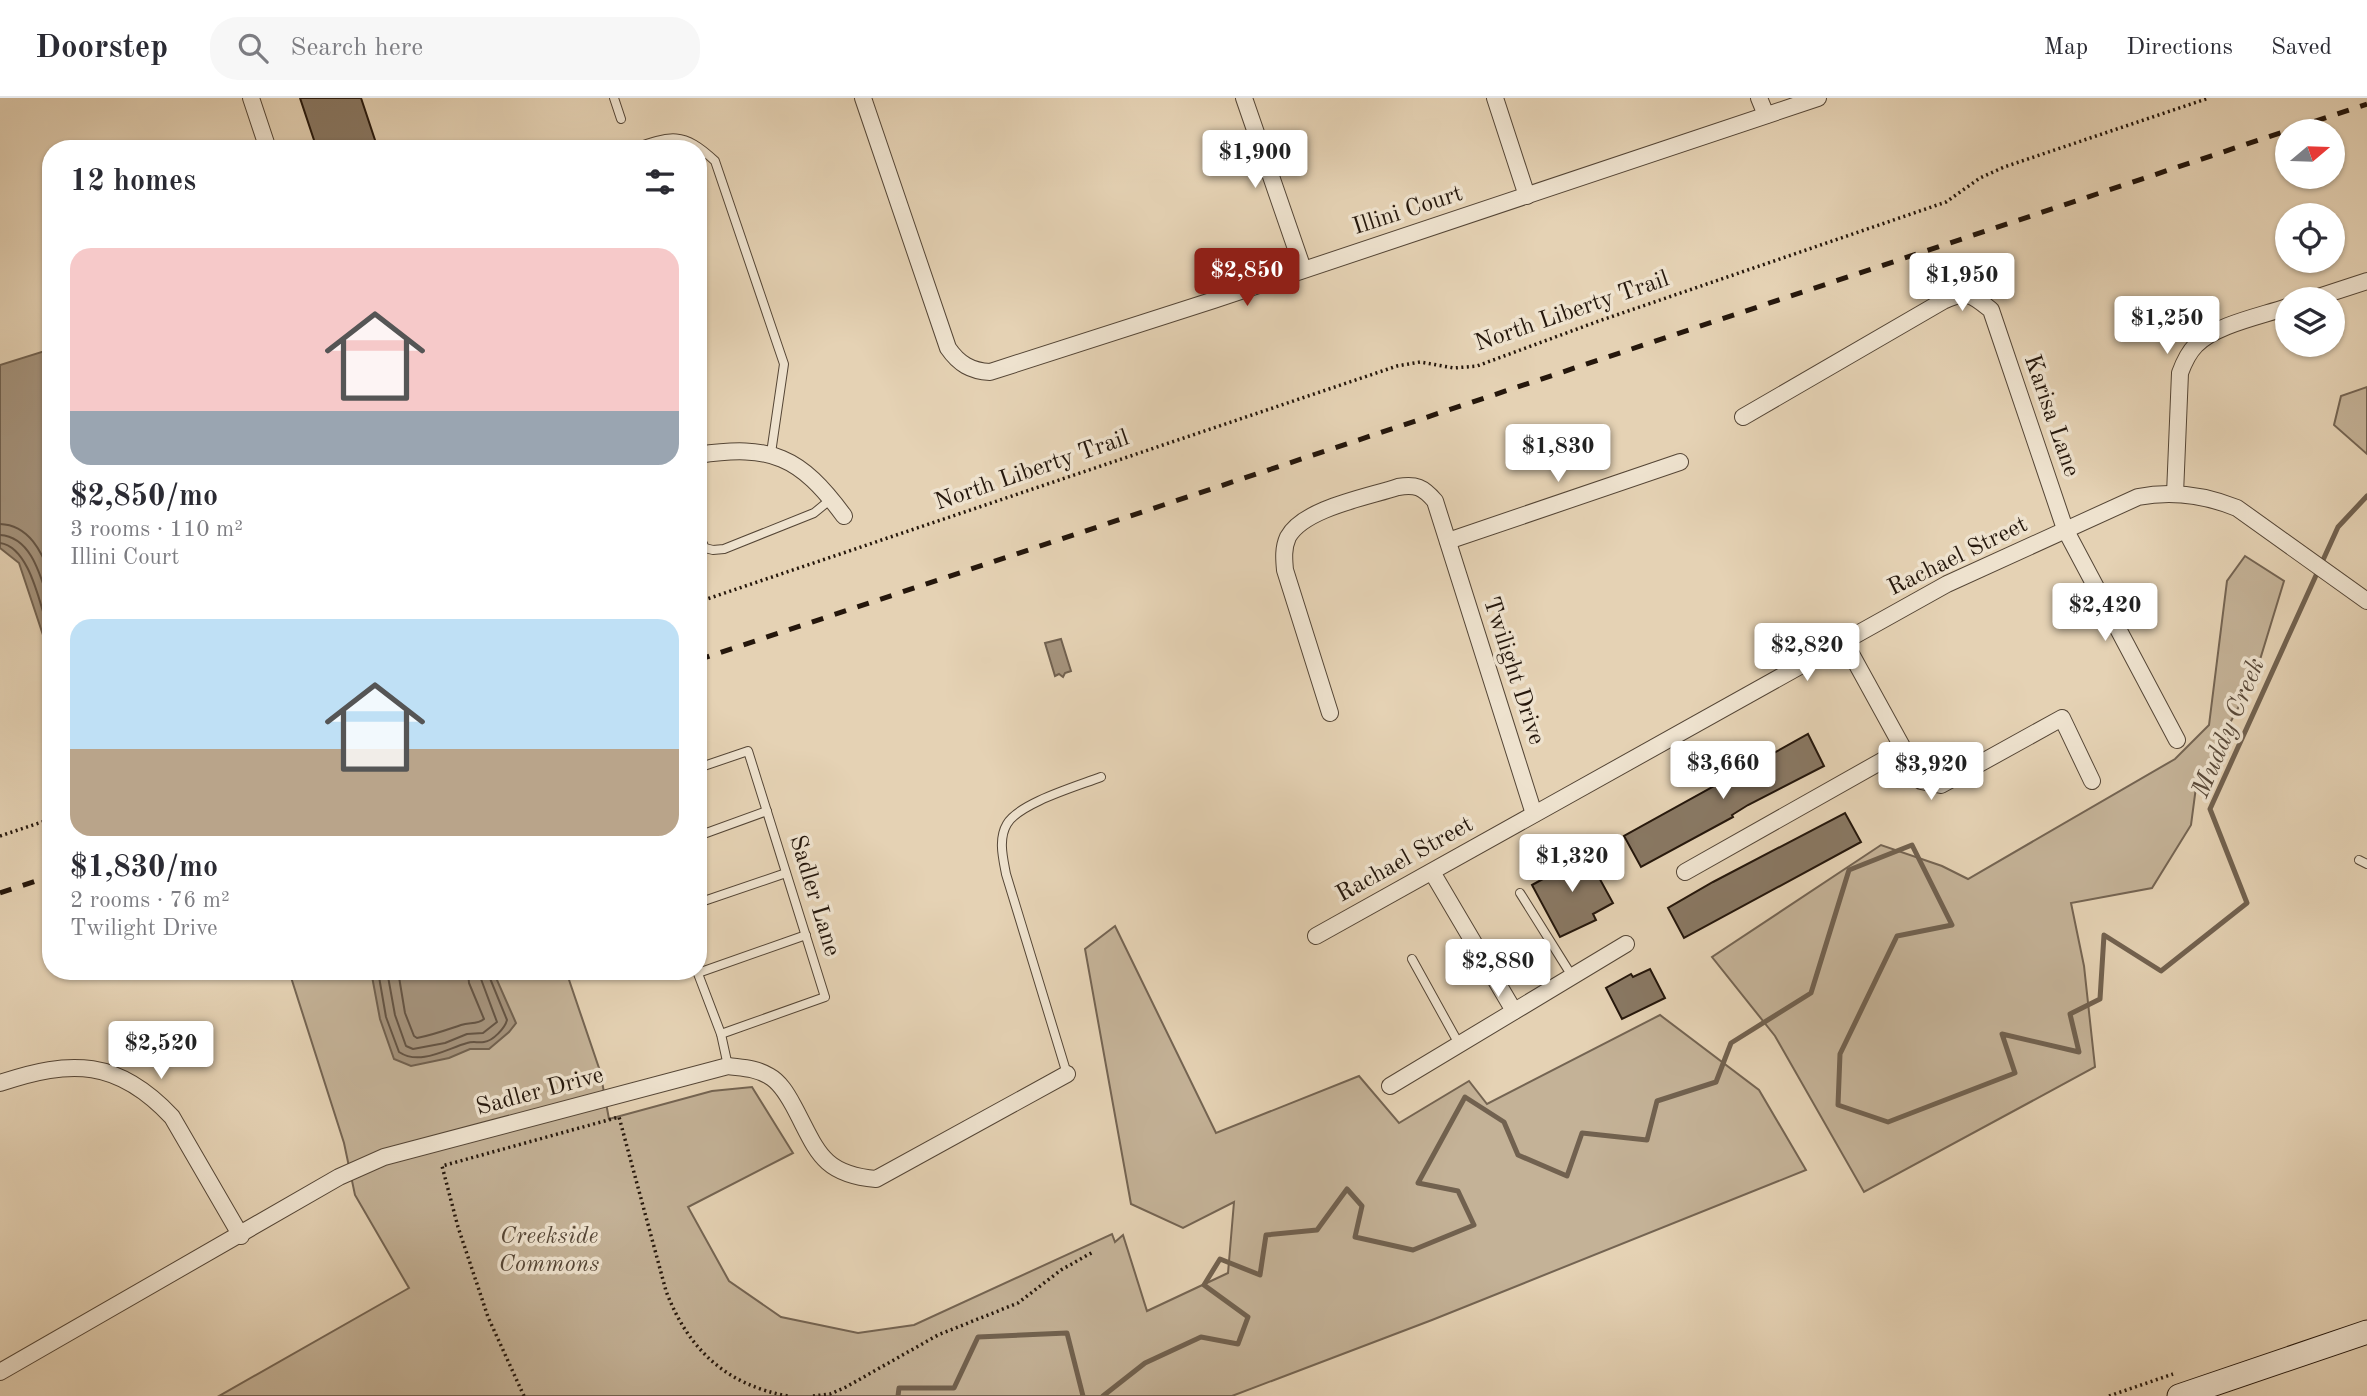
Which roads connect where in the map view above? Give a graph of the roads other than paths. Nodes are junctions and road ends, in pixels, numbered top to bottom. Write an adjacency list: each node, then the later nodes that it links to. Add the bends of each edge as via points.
1 (251, 98): 10 (street)
2 (614, 98): 9 (lane)
3 (863, 98): 15 (street, Illini Court, via 947,348 971,369 990,372 1009,367)
4 (1244, 98): 15 (street)
5 (1495, 98): 14 (street)
6 (1759, 98): 8 (street)
7 (1818, 98): 8 (street, Illini Court)
8 (1766, 115): 14 (street, Illini Court)
9 (621, 119)
10 (265, 140)
11 (658, 140): 12 (lane)
12 (685, 140)
13 (707, 154): 20 (lane, via 715,162 784,364)
14 (1527, 196): 15 (street, Illini Court)
15 (1303, 269)
16 (2367, 281): 17 (street)
17 (2345, 288)
18 (2275, 311): 23 (street, via 2215,332 2187,356 2180,373)
19 (1743, 417): 26 (street, Karisa Lane, via 1943,301 1960,293 1976,298 1992,310)
20 (771, 453): 21 (street); 24 (street, via 809,474)
21 (707, 454)
22 (1680, 461): 27 (street)
23 (2175, 494): 26 (street, Rachael Street, via 2138,497); 29 (street, Rachael Street, via 2215,499 2237,508)
24 (832, 498): 25 (street); 28 (lane, via 814,513 724,549)
25 (844, 516)
26 (2065, 529): 30 (street, Rachael Street, via 1947,584); 32 (street, Karisa Lane)
27 (1448, 541): 31 (street, Twilight Drive, via 1435,501 1424,488 1412,484 1313,514 1288,537 1285,570); 38 (street, Twilight Drive)
28 (707, 549)
29 (2364, 599)
30 (1844, 641): 33 (street); 38 (street, Rachael Street)
31 (1330, 713)
32 (2177, 740)
33 (1903, 749): 36 (street, via 1921,781 1941,785 2062,718); 41 (street)
34 (707, 765): 37 (lane, Sadler Lane, via 748,751)
35 (1101, 777): 56 (lane, via 1016,813 1002,838 1006,874)
36 (2092, 781)
37 (767, 811): 39 (lane); 42 (lane, Sadler Lane)
38 (1534, 814): 40 (street, Rachael Street)
39 (707, 833)
40 (1432, 872): 46 (street, Rachael Street); 52 (street)
41 (1685, 872)
42 (786, 873): 44 (lane); 45 (lane, Sadler Lane)
43 (1520, 893): 50 (lane)
44 (707, 900)
45 (806, 935): 49 (lane); 53 (lane, Sadler Lane, via 825,997)
46 (1317, 936)
47 (1626, 944): 50 (street)
48 (1412, 958): 54 (lane)
49 (707, 969)
50 (1572, 976): 52 (street)
51 (701, 980): 53 (lane)
52 (1514, 1011): 54 (street)
53 (721, 1034): 55 (lane)
54 (1459, 1044): 58 (street)
55 (728, 1066): 56 (street, Sadler Drive, via 772,1077 786,1092 821,1156 853,1177 876,1179); 59 (street, Sadler Drive, via 384,1157 339,1177)
56 (1067, 1074)
57 (0, 1083): 59 (street, via 68,1067 91,1069 136,1085 172,1117)
58 (1390, 1086)
59 (241, 1236): 61 (street, Sadler Drive)
60 (2367, 1332): 62 (street)
61 (0, 1372)
62 (2179, 1396)

